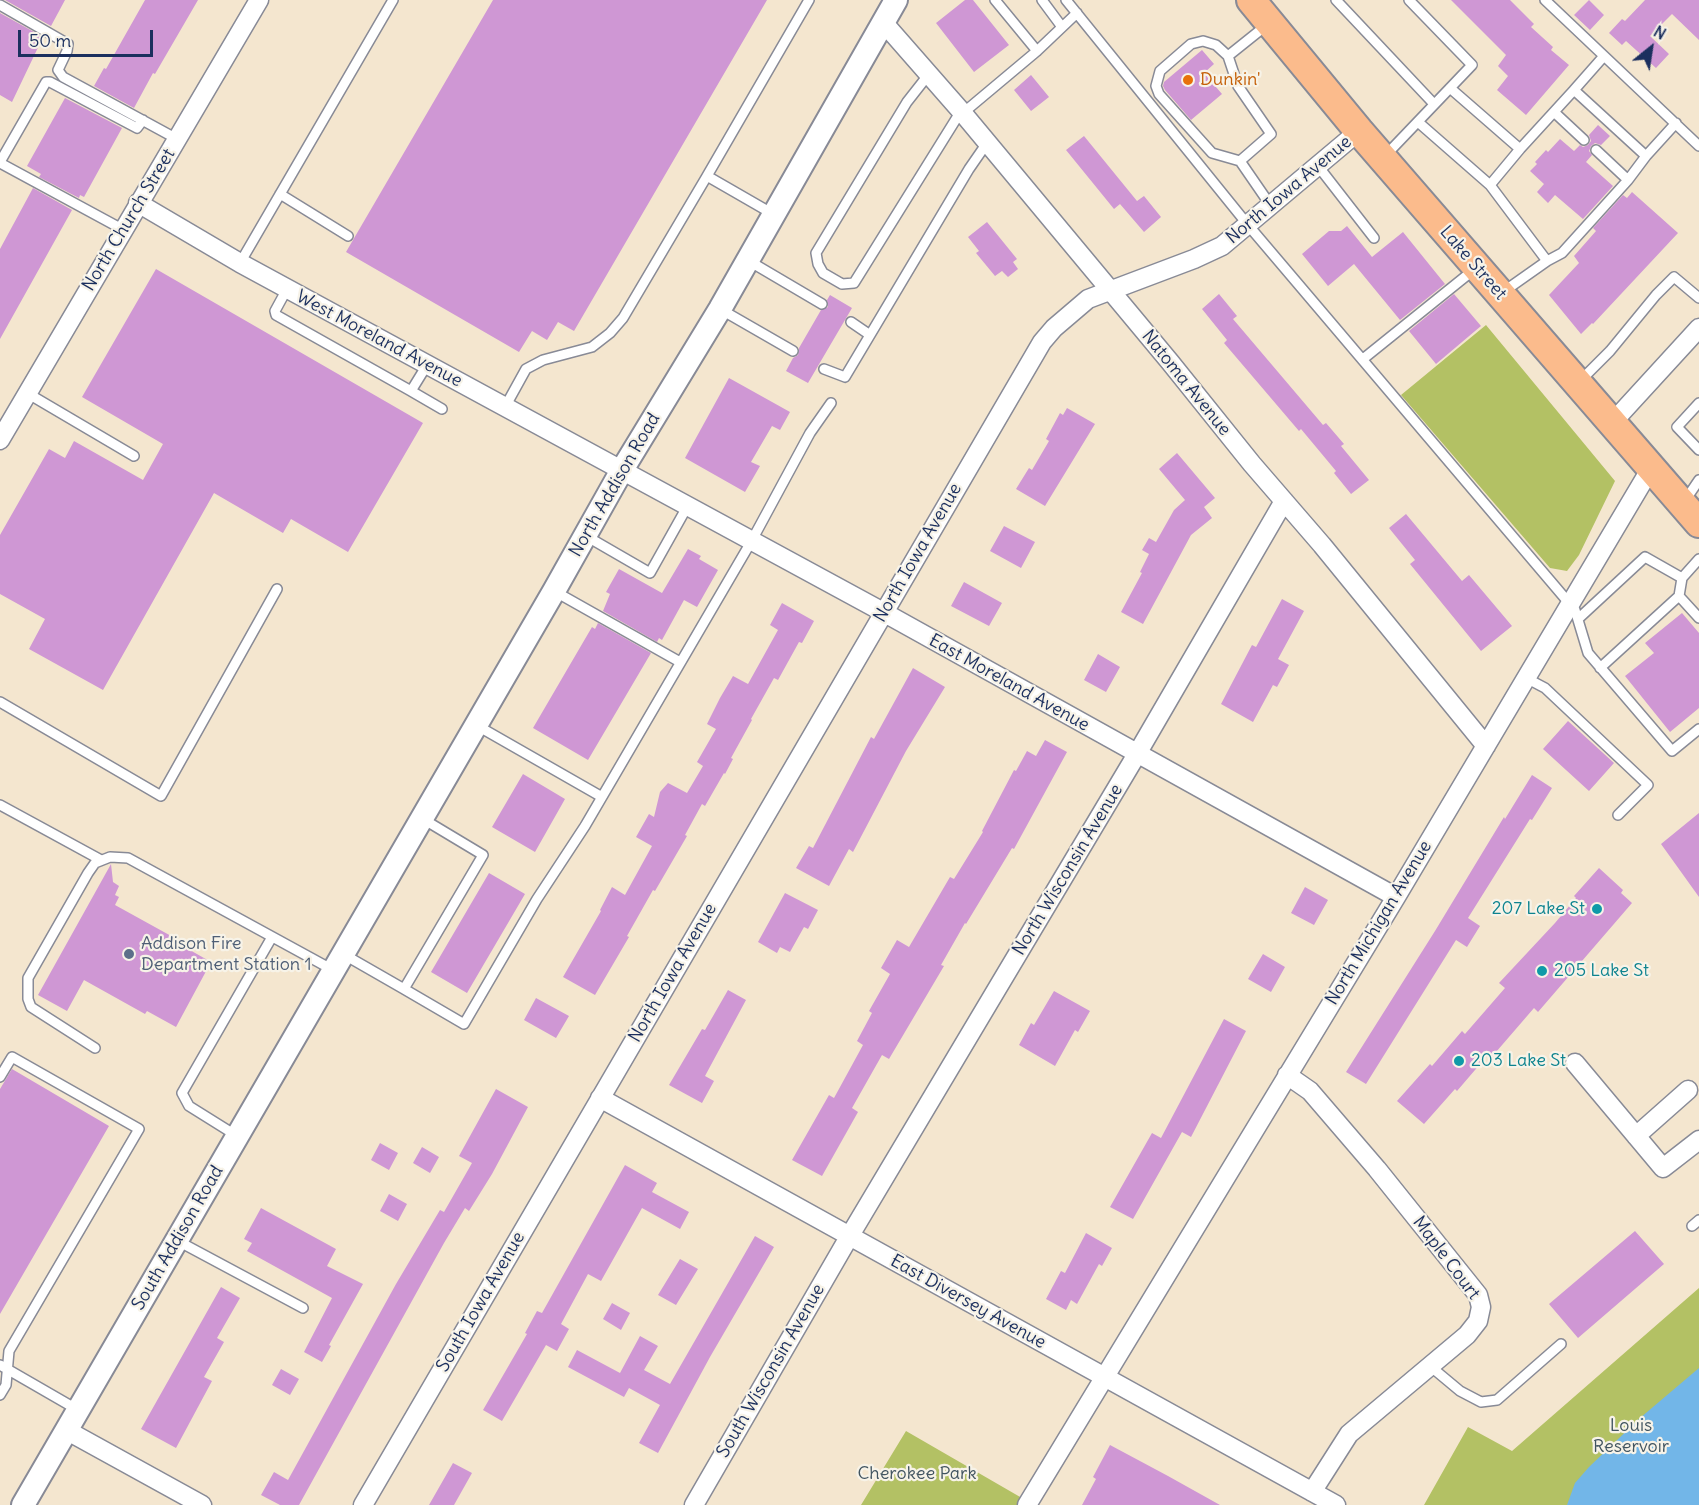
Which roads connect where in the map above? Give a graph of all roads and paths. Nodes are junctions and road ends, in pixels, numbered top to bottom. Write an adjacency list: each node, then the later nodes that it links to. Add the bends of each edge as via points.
1 (259, 0): 30 (street, North Church Street)
2 (393, 0): 44 (lane)
3 (808, 0): 41 (lane)
4 (896, 0): 14 (street, North Addison Road)
5 (995, 0): 17 (lane)
6 (1042, 0): 16 (lane)
7 (1066, 0): 13 (lane)
8 (1251, 0): 15 (main road, Lake Street)
9 (1336, 0): 23 (lane)
10 (1409, 0): 21 (lane, via 1472,65)
11 (1545, 0): 19 (lane)
12 (0, 5): 26 (lane, via 68,44 58,70 63,77)
13 (1077, 13): 16 (lane); 48 (lane)
14 (884, 22): 20 (street, Natoma Avenue); 47 (street, North Addison Road)
15 (1270, 23): 18 (lane); 29 (main road, Lake Street)
16 (1062, 27): 17 (lane)
17 (1037, 51): 24 (lane)
18 (1228, 56): 38 (lane, via 1238,87 1272,134); 38 (lane, via 1216,45 1203,41 1191,44 1160,71 1156,86 1212,153)
19 (1604, 56): 22 (lane); 28 (lane)
20 (929, 75): 24 (street, Natoma Avenue); 24 (lane, via 906,102 816,253 823,273 842,284 854,283)
21 (1450, 88): 23 (lane); 34 (lane)
22 (1574, 90): 25 (lane); 36 (lane)
23 (1434, 104): 27 (lane)
24 (962, 112): 32 (street, Natoma Avenue)
25 (1554, 112): 31 (lane); 34 (lane)
26 (143, 120): 30 (lane); 39 (lane, via 137,128 46,82)
27 (1418, 122): 37 (lane); 43 (lane)
28 (1676, 123): 33 (lane); 36 (lane)
29 (1359, 132): 37 (main road, Lake Street); 40 (street, North Iowa Avenue)
30 (177, 139): 45 (street, North Church Street)
31 (1584, 140)
32 (987, 143): 57 (street, Natoma Avenue); 64 (lane)
33 (1699, 146)
34 (1520, 149): 43 (lane)
35 (1596, 150): 42 (lane)
36 (1646, 156): 42 (lane)
37 (1383, 159): 55 (main road, Lake Street)
38 (1240, 161): 46 (lane)
39 (0, 163): 49 (lane)
40 (1318, 166): 46 (street, North Iowa Avenue); 51 (lane)
41 (707, 176): 47 (lane); 74 (lane, via 623,318 610,333 592,347 543,360 526,369)
42 (1628, 180): 53 (lane, via 1562,254)
43 (1490, 185): 53 (lane)
44 (280, 194): 50 (lane); 54 (lane)
45 (138, 203): 49 (street, North Church Street); 54 (street, West Moreland Avenue)
46 (1271, 206): 48 (street, North Iowa Avenue)
47 (773, 214): 52 (street, North Addison Road)
48 (1248, 225): 57 (street, North Iowa Avenue, via 1222,246); 66 (lane)
49 (123, 230): 71 (street, North Church Street)
50 (348, 236)
51 (1374, 238)
52 (747, 259): 60 (lane); 61 (street, North Addison Road)
53 (1547, 261): 58 (lane)
54 (240, 263): 56 (street, West Moreland Avenue)
55 (1476, 267): 58 (main road, Lake Street); 66 (lane)
56 (287, 289): 67 (street, West Moreland Avenue); 70 (lane, via 276,315)
57 (1109, 290): 83 (street, Natoma Avenue); 93 (street, North Iowa Avenue, via 1088,299 1042,342)
58 (1499, 294): 69 (main road, Lake Street)
59 (1699, 298): 69 (lane, via 1674,277)
60 (822, 304)
61 (720, 309): 65 (lane); 81 (street, North Addison Road)
62 (851, 322): 64 (lane)
63 (1699, 328): 76 (street)
64 (870, 335): 68 (lane, via 845,377)
65 (793, 351)
66 (1363, 359): 94 (lane)
67 (427, 365): 70 (lane); 74 (street, West Moreland Avenue)
68 (824, 369)
69 (1578, 384): 76 (main road, Lake Street)
70 (411, 392): 75 (lane)
71 (27, 393): 77 (street, North Church Street); 79 (lane)
72 (831, 403): 87 (lane, via 810,433)
73 (1699, 403): 78 (lane, via 1677,427)
74 (505, 407): 81 (street, West Moreland Avenue)
75 (442, 409)
76 (1612, 423): 80 (main road, Lake Street)
77 (0, 440)
78 (1699, 450)
79 (134, 456)
80 (1651, 468): 85 (main road, Lake Street); 94 (street, North Michigan Avenue)
81 (622, 470): 84 (street, East Moreland Avenue); 86 (street, North Addison Road)
82 (1699, 480): 85 (lane)
83 (1284, 501): 102 (street, Natoma Avenue); 103 (street, North Wisconsin Avenue)
84 (687, 507): 86 (lane, via 650,573); 87 (street, East Moreland Avenue)
85 (1691, 513)
86 (586, 536): 91 (street, North Addison Road)
87 (751, 542): 93 (street, East Moreland Avenue); 96 (lane)
88 (1699, 559): 89 (lane)
89 (1682, 578): 92 (lane); 94 (lane, via 1645,557)
90 (277, 589): 99 (lane, via 161,796)
91 (554, 591): 96 (lane); 100 (street, North Addison Road)
92 (1679, 596): 95 (lane); 97 (lane)
93 (883, 612): 103 (street, East Moreland Avenue); 118 (street, North Iowa Avenue)
94 (1574, 612): 97 (lane, via 1588,653); 98 (street, North Michigan Avenue)
95 (1699, 618)
96 (680, 662): 104 (lane)
97 (1600, 668): 101 (lane, via 1672,751)
98 (1526, 678): 102 (street, North Michigan Avenue); 106 (lane, via 1545,688 1648,785)
99 (0, 702)
100 (476, 725): 104 (lane); 107 (street, North Addison Road)
101 (1699, 729)
102 (1486, 746): 109 (street, North Michigan Avenue)
103 (1137, 754): 109 (street, East Moreland Avenue); 122 (street, North Wisconsin Avenue)
104 (602, 797): 112 (lane, via 464,1024)
105 (0, 805): 108 (lane)
106 (1618, 815)
107 (421, 818): 111 (street, North Addison Road); 112 (lane, via 483,855)
108 (101, 861): 110 (lane, via 128,858); 113 (lane, via 88,873 28,978 31,1007)
109 (1396, 897): 115 (street, North Michigan Avenue)
110 (272, 937): 111 (lane); 119 (lane, via 182,1093 189,1106)
111 (338, 962): 112 (lane); 119 (street, South Addison Road)
112 (404, 989)
113 (95, 1048)
114 (1575, 1063): 120 (street)
115 (1287, 1074): 126 (street, Maple Court, via 1310,1091 1478,1294 1478,1321); 128 (street, North Michigan Avenue)
116 (0, 1077): 127 (lane, via 12,1057 139,1129 9,1351)
117 (1688, 1089): 120 (street)
118 (600, 1098): 122 (street, East Diversey Avenue); 135 (street, South Iowa Avenue)
119 (237, 1136): 123 (street, South Addison Road)
120 (1636, 1136): 121 (street, via 1663,1168)
121 (1699, 1140)
122 (849, 1237): 128 (street, East Diversey Avenue); 136 (street, South Wisconsin Avenue)
123 (176, 1240): 124 (lane); 130 (street, South Addison Road)
124 (303, 1308)
125 (1561, 1344): 126 (lane, via 1497,1400 1481,1402 1460,1391)
126 (1430, 1366): 132 (street, Maple Court, via 1349,1434)
127 (4, 1367): 129 (lane, via 6,1385); 130 (lane)
128 (1105, 1378): 132 (street, East Diversey Avenue); 137 (street, North Michigan Avenue)
129 (0, 1395)
130 (78, 1410): 131 (street, South Addison Road)
131 (66, 1430): 133 (street, South Addison Road); 134 (street)
132 (1312, 1492): 138 (street, East Diversey Avenue)
133 (23, 1505)
134 (202, 1505)
135 (363, 1505)
136 (694, 1505)
137 (1027, 1505)
138 (1336, 1505)

